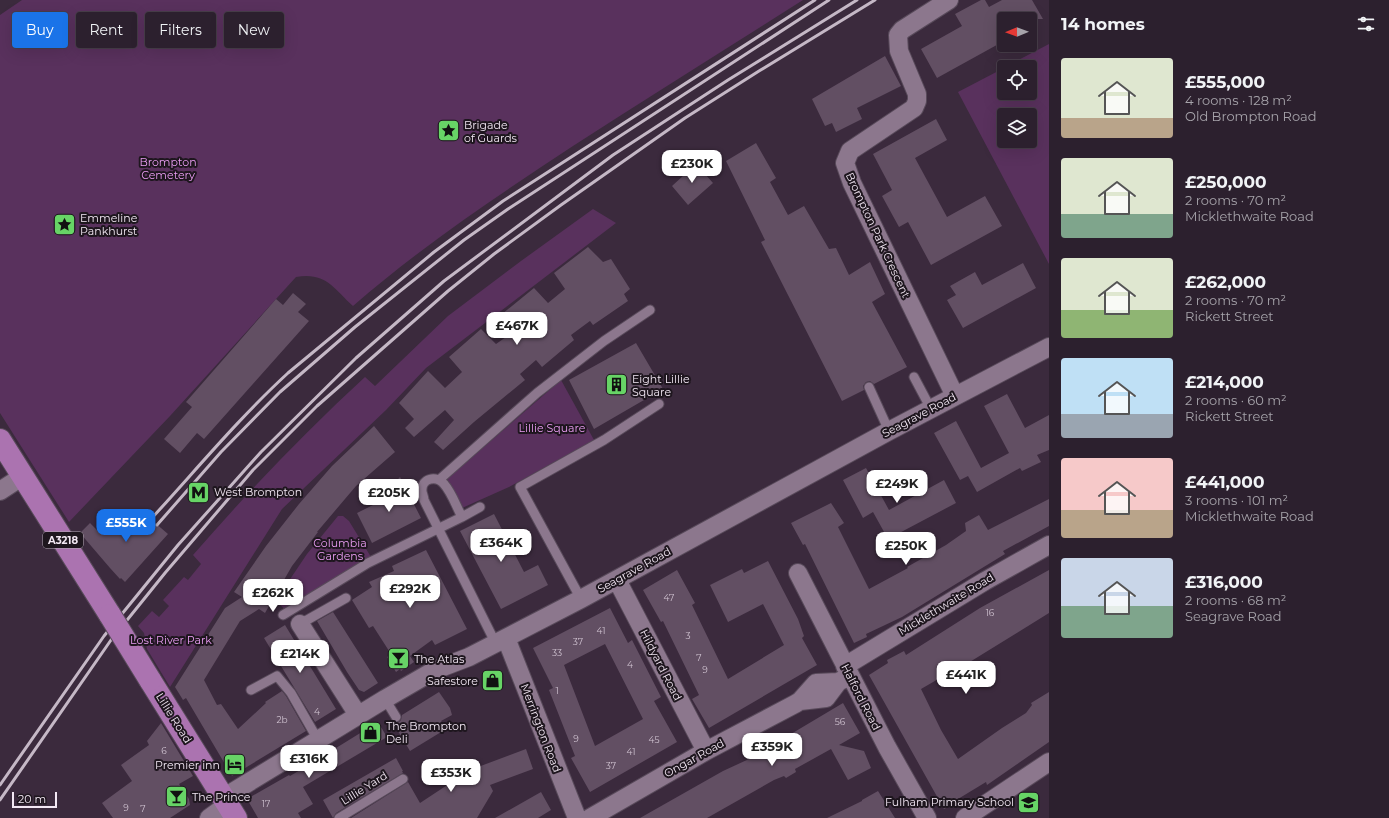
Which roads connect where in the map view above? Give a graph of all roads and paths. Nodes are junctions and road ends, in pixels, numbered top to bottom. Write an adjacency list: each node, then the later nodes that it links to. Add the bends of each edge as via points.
1 (949, 0): 6 (street, Brompton Park Crescent, via 898,35 899,51 917,94 914,108 850,151 845,163 852,183)
2 (650, 310): 12 (lane, via 604,341 537,393)
3 (1049, 347): 6 (street, Seagrave Road)
4 (914, 377): 8 (lane)
5 (869, 387): 9 (lane)
6 (952, 390): 8 (street, Seagrave Road)
7 (659, 404): 21 (lane, via 604,440 520,487)
8 (931, 409): 9 (street, Seagrave Road)
9 (889, 431): 19 (street, Seagrave Road)
10 (0, 440): 11 (main road, A3218)
11 (23, 476): 13 (street); 34 (main road, Lillie Road / A3218, bridge)
12 (440, 479): 15 (lane); 16 (lane, via 428,479 422,489 424,500)
13 (0, 491)
14 (480, 507): 15 (lane)
15 (462, 517): 16 (lane)
16 (438, 528): 22 (lane, via 368,563); 24 (lane)
17 (1049, 545): 25 (street, Micklethwaite Road, via 985,581)
18 (798, 573): 25 (street, Halford Road)
19 (617, 580): 21 (street, Seagrave Road); 31 (street, Hildyard Road)
20 (346, 598): 23 (lane)
21 (581, 599): 24 (street, Seagrave Road)
22 (283, 615)
23 (300, 624): 28 (street)
24 (501, 641): 27 (street, Seagrave Road, via 435,670); 37 (street, Merrington Road)
25 (844, 674): 31 (street, Ongar Road, via 826,698 800,701); 39 (street, Halford Road)
26 (251, 690): 30 (lane, via 277,676 291,694)
27 (385, 699): 28 (street, Seagrave Road); 29 (lane)
28 (358, 715): 30 (street, Seagrave Road)
29 (396, 717)
30 (318, 740): 34 (street, Seagrave Road)
31 (706, 751): 38 (street, Ongar Road)
32 (1049, 762): 40 (street)
33 (403, 779): 36 (lane, Lillie Yard)
34 (229, 807): 35 (street, Seagrave Road)
35 (209, 818)
36 (339, 818)
37 (577, 818)
38 (590, 818)
39 (927, 818)
40 (965, 818)

